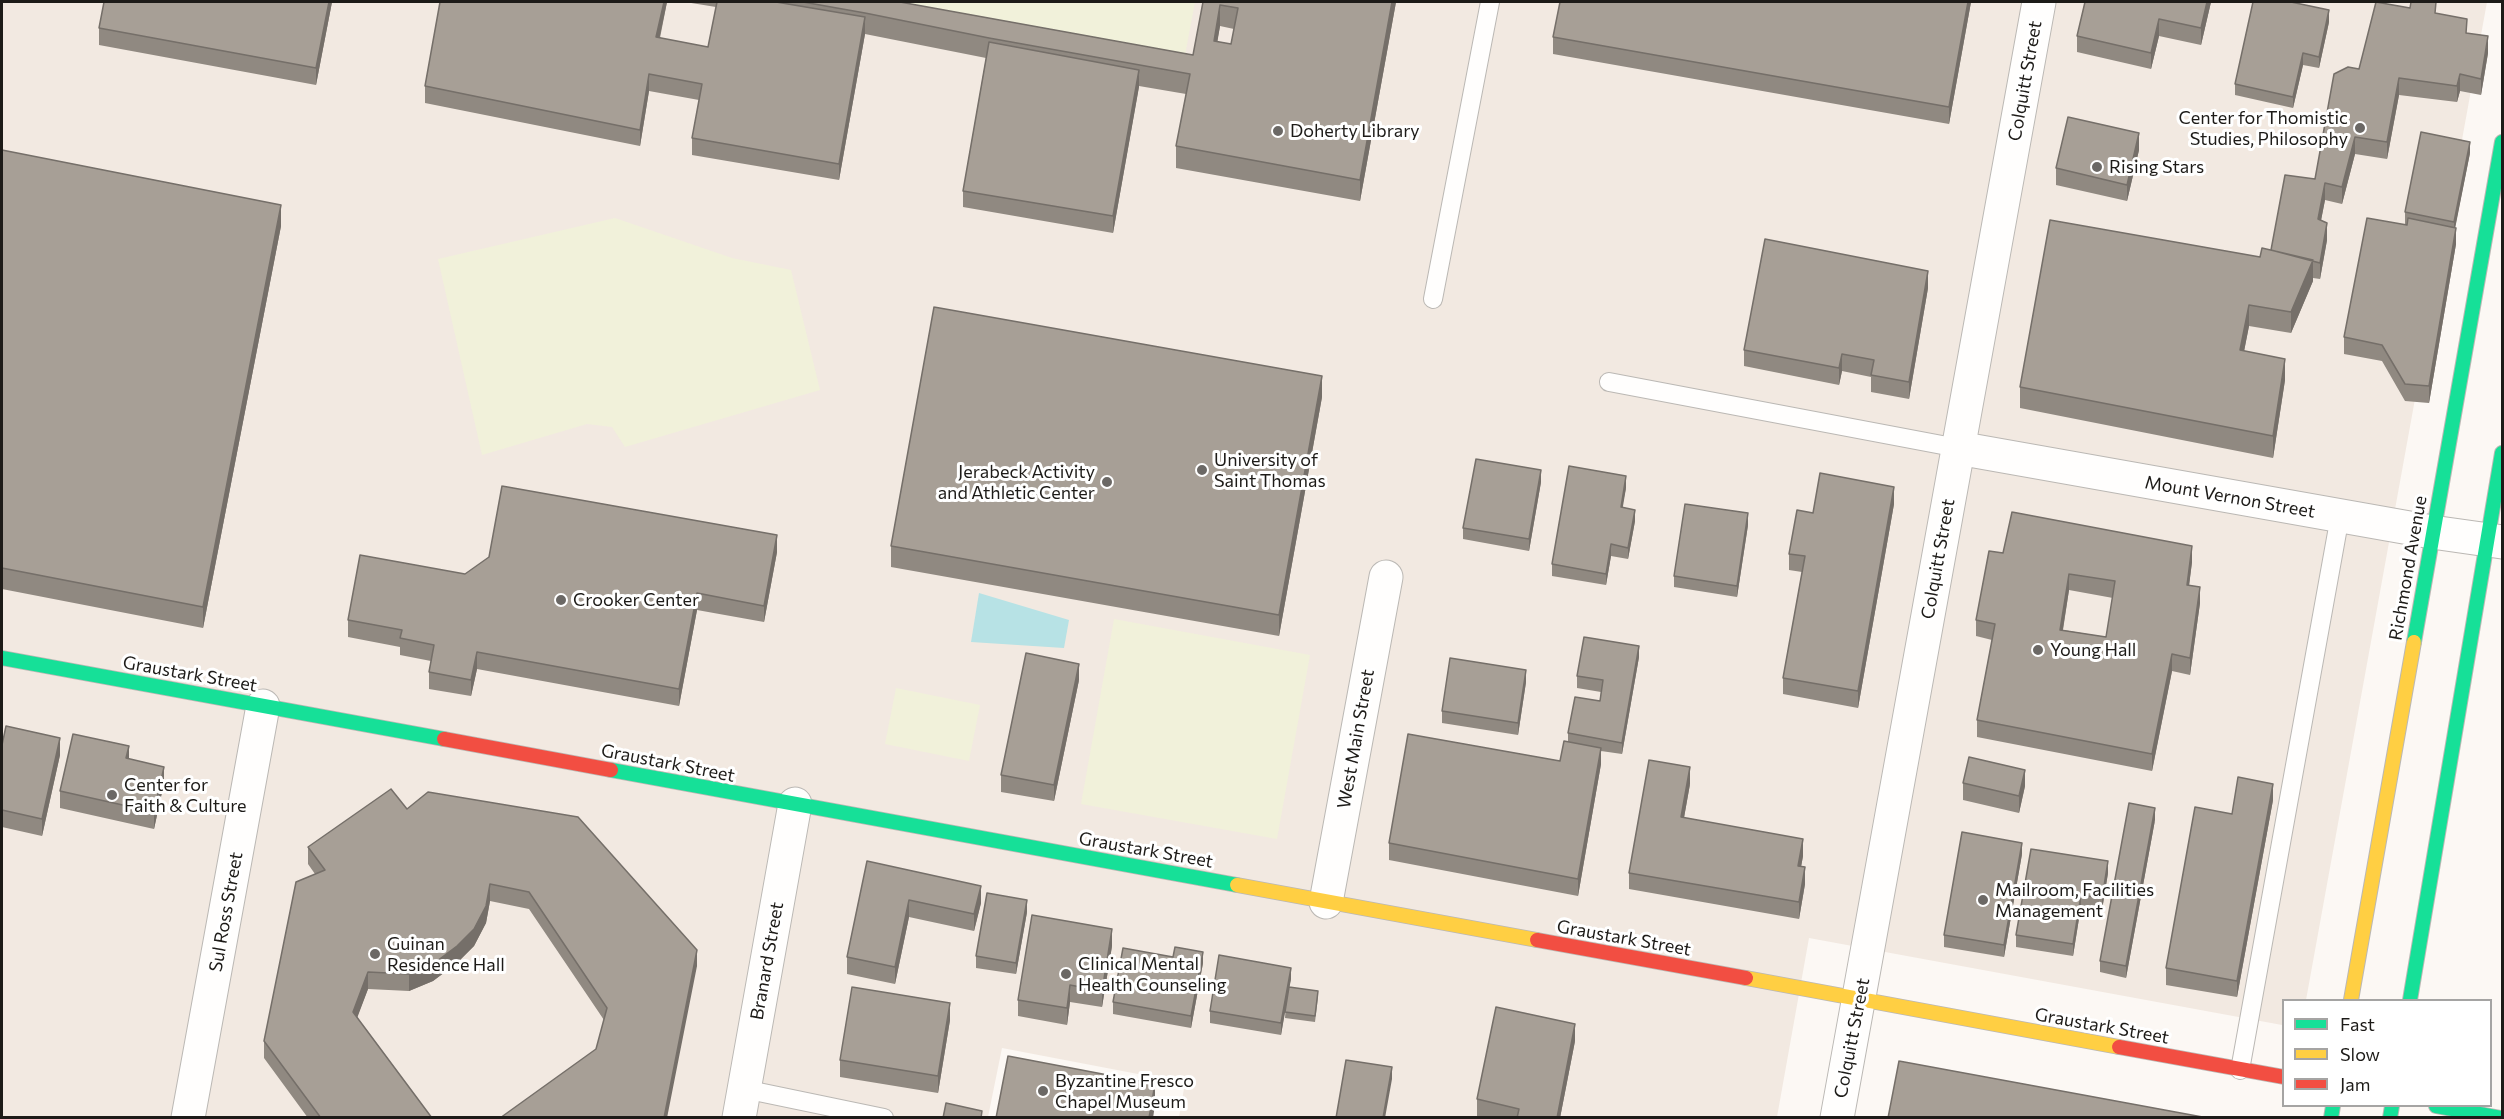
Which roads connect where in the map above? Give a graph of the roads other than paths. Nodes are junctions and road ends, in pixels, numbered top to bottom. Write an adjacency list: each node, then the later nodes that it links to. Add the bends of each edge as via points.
1 (1490, 2): 4 (lane)
2 (2039, 2): 6 (street, Colquitt Street)
3 (2502, 142): 9 (street, Richmond Avenue)
4 (1433, 299)
5 (1609, 382): 6 (lane)
6 (1958, 448): 8 (street, Mount Vernon Street); 18 (street, Colquitt Street)
7 (2502, 453): 10 (street)
8 (2340, 516): 9 (street, Mount Vernon Street); 19 (lane)
9 (2432, 532): 10 (street, Mount Vernon Street); 16 (street, Richmond Avenue)
10 (2494, 541): 17 (street)
11 (1386, 577): 15 (street, West Main Street)
12 (2, 658): 13 (street, Graustark Street)
13 (263, 706): 14 (street, Graustark Street); 23 (street, Sul Ross Street)
14 (795, 804): 15 (street, Graustark Street); 21 (street, Branard Street)
15 (1326, 902): 18 (street, Graustark Street)
16 (2351, 999)
17 (2410, 999)
18 (1860, 1000): 19 (street, Graustark Street); 25 (street, Colquitt Street)
19 (2240, 1070): 20 (street, Graustark Street)
20 (2282, 1077)
21 (741, 1103): 24 (lane)
22 (2441, 1107): 26 (street)
23 (188, 1118)
24 (884, 1118)
25 (1837, 1118)
26 (2501, 1118)

